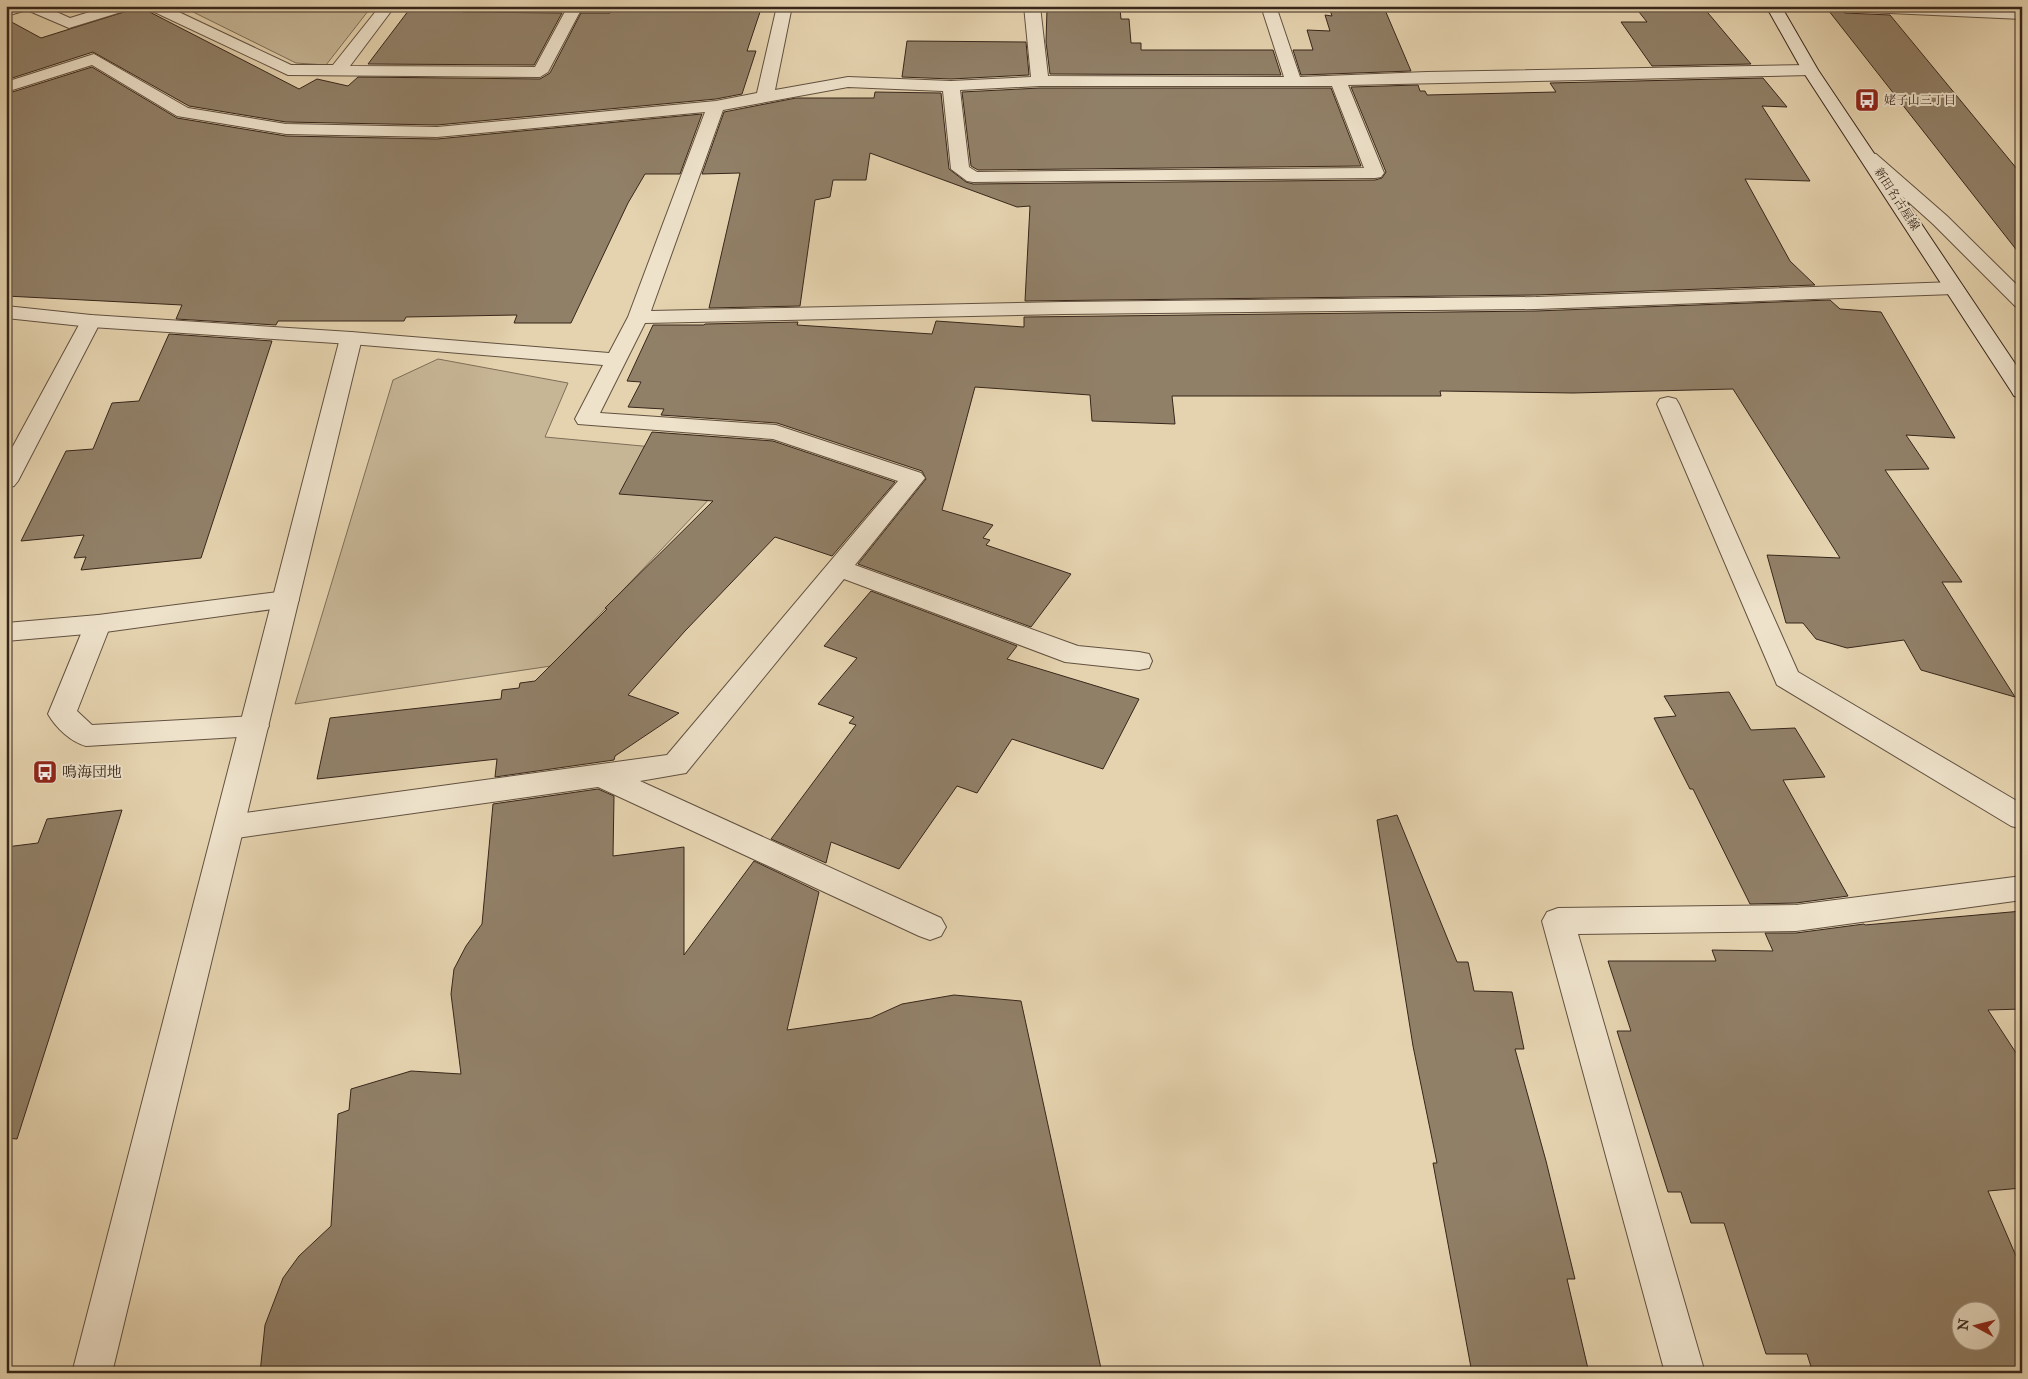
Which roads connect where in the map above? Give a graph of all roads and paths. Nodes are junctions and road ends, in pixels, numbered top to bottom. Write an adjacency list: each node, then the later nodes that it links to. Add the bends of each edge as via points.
1 (25, 6): 12 (street)
2 (30, 6): 3 (street, via 69,23)
3 (126, 6)
4 (153, 6): 15 (street, via 288,70)
5 (388, 6): 15 (street)
6 (576, 6): 15 (street, via 540,72)
7 (784, 6): 21 (street)
8 (1032, 6): 17 (street)
9 (1268, 6): 18 (street)
10 (1773, 6): 14 (street, 新田名古屋線)
11 (1845, 6): 13 (street)
12 (6, 12)
13 (2022, 14)
14 (1810, 70): 16 (street); 23 (street, 新田名古屋線)
15 (337, 71)
16 (1338, 80): 18 (street); 19 (street, via 1375,173 973,177 960,169)
17 (1040, 81): 18 (street); 19 (street)
18 (1294, 82)
19 (951, 86): 21 (street, via 848,82)
20 (6, 87): 22 (street, via 94,59 182,112 286,129 437,132)
21 (765, 97): 22 (street)
22 (716, 106): 27 (street)
23 (1870, 158): 24 (street, 新田名古屋線); 25 (street, via 1940,220)
24 (1954, 288): 27 (street, via 1536,303); 31 (street, 新田名古屋線)
25 (2022, 302)
26 (6, 312): 28 (street)
27 (638, 317): 30 (street)
28 (91, 321): 29 (street); 33 (street)
29 (351, 338): 30 (street); 35 (street)
30 (615, 360): 34 (street, via 586,419 776,432 913,478)
31 (2022, 391)
32 (1668, 404): 41 (street, via 1787,678)
33 (6, 481)
34 (839, 568): 38 (street, via 1075,655); 40 (street, via 676,765)
35 (286, 600): 36 (street); 39 (street)
36 (98, 624): 37 (street); 39 (street, via 62,714 86,736)
37 (6, 632)
38 (1139, 661)
39 (255, 726): 42 (street)
40 (602, 776): 42 (street); 44 (street)
41 (2022, 818)
42 (230, 827): 45 (street)
43 (2022, 888): 46 (street, via 1796,918 1558,921)
44 (930, 927)
45 (92, 1373)
46 (1685, 1373)

